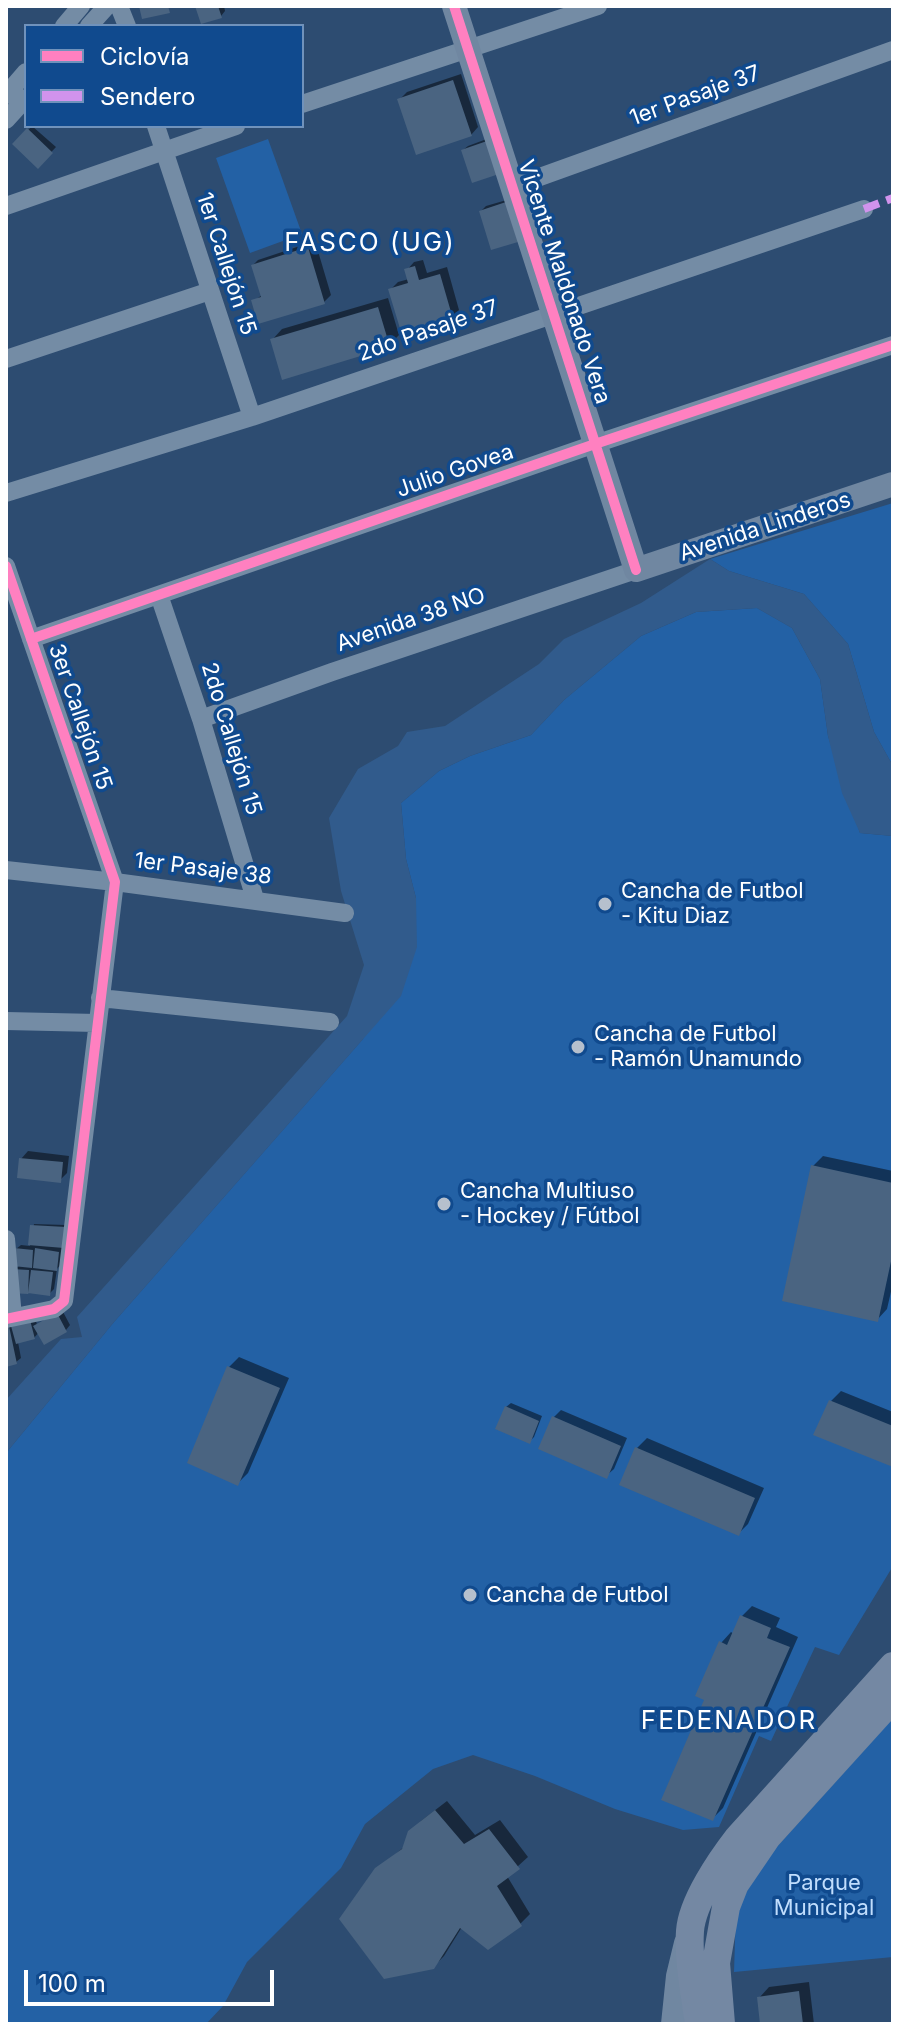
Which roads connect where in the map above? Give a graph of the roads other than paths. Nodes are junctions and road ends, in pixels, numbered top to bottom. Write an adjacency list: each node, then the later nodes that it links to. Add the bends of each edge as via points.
1 (81, 6): 5 (street)
2 (107, 6): 6 (street)
3 (454, 6): 7 (street, Vicente Maldonado Vera)
4 (598, 6): 7 (street)
5 (66, 24)
6 (91, 24)
7 (468, 49): 12 (street); 17 (street, Vicente Maldonado Vera)
8 (893, 50): 17 (street, 1er Pasaje 37)
9 (24, 74): 10 (street)
10 (6, 95)
11 (24, 100): 13 (street)
12 (304, 103)
13 (6, 120)
14 (157, 128): 16 (street, 1er Callejón 15)
15 (230, 128): 16 (street)
16 (163, 150): 18 (street); 20 (street, 1er Callejón 15)
17 (512, 187): 21 (street, Vicente Maldonado Vera)
18 (6, 206)
19 (864, 209): 21 (street, 2do Pasaje 37)
20 (210, 291): 23 (street); 24 (street, 1er Callejón 15)
21 (554, 312): 24 (street, 2do Pasaje 37); 25 (street, Vicente Maldonado Vera)
22 (893, 345): 25 (street, Julio Govea)
23 (6, 359)
24 (252, 417): 27 (street, 2do Pasaje 37)
25 (595, 444): 29 (street, Vicente Maldonado Vera); 30 (street, Julio Govea)
26 (893, 484): 29 (street, Avenida Linderos)
27 (6, 493)
28 (6, 566): 31 (street, 3er Callejón 15)
29 (636, 570): 32 (street, Avenida 38 NO)
30 (159, 595): 31 (street, Julio Govea); 32 (street, 2do Callejón 15)
31 (31, 639): 34 (street, 3er Callejón 15)
32 (201, 719): 35 (street, 2do Callejón 15)
33 (6, 870): 34 (street, 1er Pasaje 38)
34 (115, 882): 35 (street, 1er Pasaje 38); 37 (street)
35 (255, 899): 36 (street, 1er Pasaje 38)
36 (345, 913)
37 (100, 998): 39 (street); 40 (street)
38 (6, 1021): 40 (street)
39 (330, 1022)
40 (97, 1023): 42 (street, via 64,1301 54,1309)
41 (6, 1239): 42 (street)
42 (10, 1318)
43 (893, 1666): 45 (main road, via 724,1856)
44 (893, 1698): 48 (main road, via 767,1837 735,1884 716,1963)
45 (690, 1929): 46 (street); 47 (main road)
46 (673, 2024)
47 (699, 2024)
48 (721, 2024)

